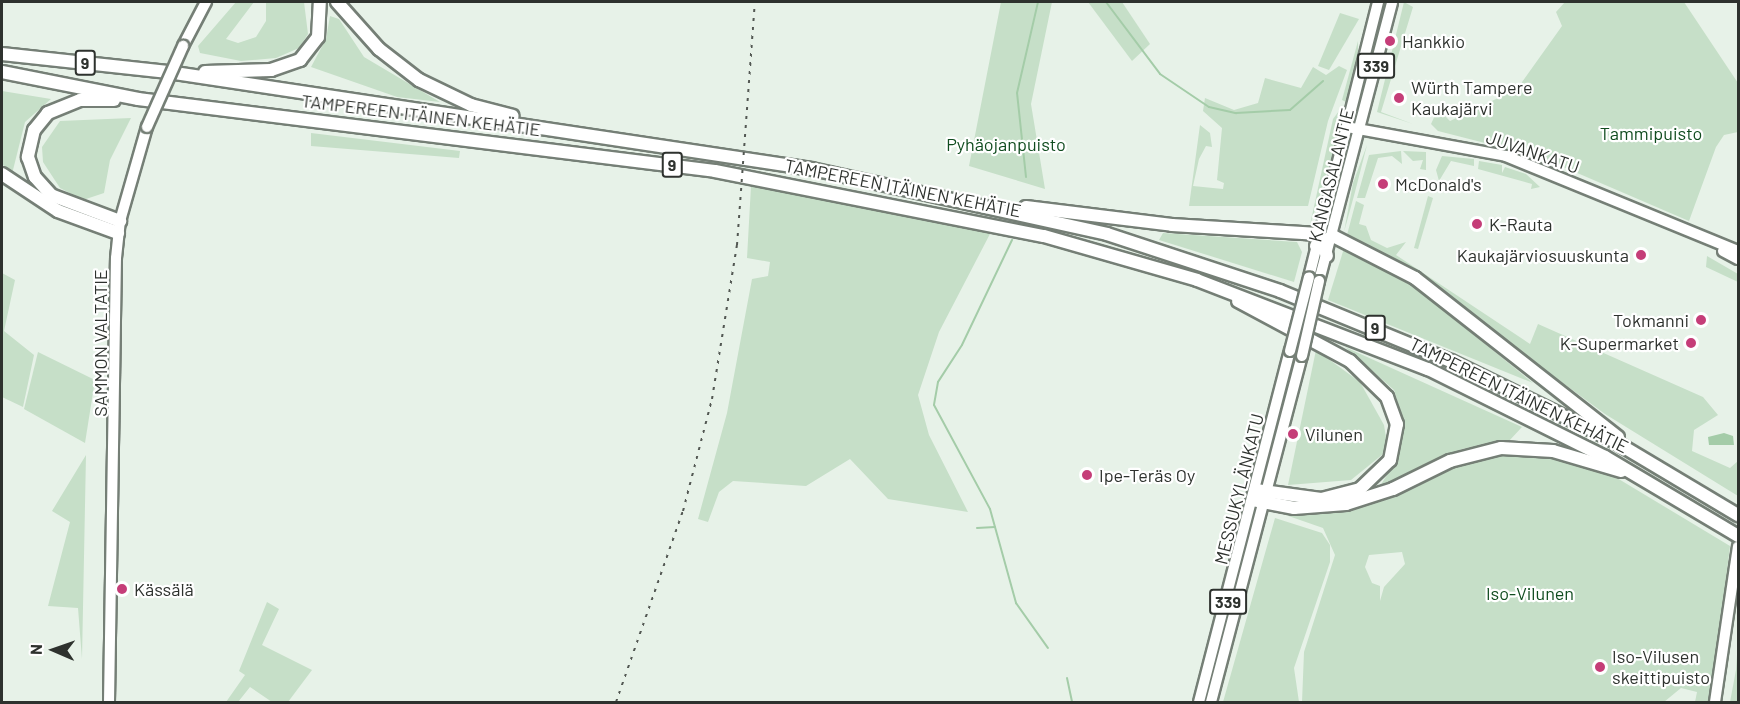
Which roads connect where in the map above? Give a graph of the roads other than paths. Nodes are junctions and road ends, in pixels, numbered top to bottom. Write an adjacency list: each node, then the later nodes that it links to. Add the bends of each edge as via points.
1 (206, 2): 15 (main road, SAMMON VALTATIE, bridge, via 147,127)
2 (320, 2): 8 (highway, via 318,37 308,54 291,65 260,71)
3 (336, 2): 11 (highway, via 391,60 435,89)
4 (1378, 2): 10 (main road, KANGASALANTIE / 339)
5 (1392, 2): 12 (main road, KANGASALANTIE / 339)
6 (2, 54): 8 (highway, TAMPEREEN ITÄINEN KEHÄTIE / 9)
7 (2, 72): 9 (highway, TAMPEREEN ITÄINEN KEHÄTIE / 9)
8 (168, 72): 11 (highway, TAMPEREEN ITÄINEN KEHÄTIE / 9)
9 (138, 99): 15 (highway, via 87,100 56,108 40,121 29,148 35,177 51,195); 22 (highway, TAMPEREEN ITÄINEN KEHÄTIE / 9, via 619,158 811,187 1044,236)
10 (1347, 127): 12 (main road, JUVANKATU); 17 (main road, KANGASALANTIE / 339)
11 (557, 129): 14 (highway, TAMPEREEN ITÄINEN KEHÄTIE / 9)
12 (1360, 130): 16 (main road, JUVANKATU, via 1506,156); 17 (main road, KANGASALANTIE / 339)
13 (2, 174): 15 (highway, via 58,211)
14 (986, 203): 17 (highway); 25 (highway, TAMPEREEN ITÄINEN KEHÄTIE / 9, via 1164,251 1335,312 1494,381)
15 (119, 227): 31 (main road, SAMMON VALTATIE)
16 (1699, 237): 18 (main road, JUVANKATU); 20 (main road, JUVANKATU)
17 (1323, 239): 19 (highway); 21 (main road, KANGASALANTIE / 339); 25 (highway, via 1415,278)
18 (1738, 251)
19 (1327, 256): 21 (main road, KANGASALANTIE / 339)
20 (1738, 259)
21 (1314, 279): 23 (main road, KANGASALANTIE / 339, bridge); 24 (main road, KANGASALANTIE / 339, bridge)
22 (1197, 280): 26 (highway, TAMPEREEN ITÄINEN KEHÄTIE / 9, via 1428,369); 27 (highway, via 1350,362 1381,390 1395,415 1394,450 1370,483 1322,499)
23 (1290, 351): 27 (main road, MESSUKYLÄNKATU / 339)
24 (1302, 356): 27 (main road, MESSUKYLÄNKATU / 339)
25 (1642, 457): 28 (highway, TAMPEREEN ITÄINEN KEHÄTIE / 9)
26 (1647, 480): 27 (highway, via 1574,456 1501,448 1450,461 1393,489 1346,504 1294,508); 29 (highway, TAMPEREEN ITÄINEN KEHÄTIE / 9)
27 (1260, 496): 32 (main road, MESSUKYLÄNKATU / 339); 33 (main road, MESSUKYLÄNKATU / 339)
28 (1738, 515)
29 (1738, 536)
30 (1738, 547): 34 (main road)
31 (109, 702)
32 (1199, 702)
33 (1211, 702)
34 (1715, 702)

